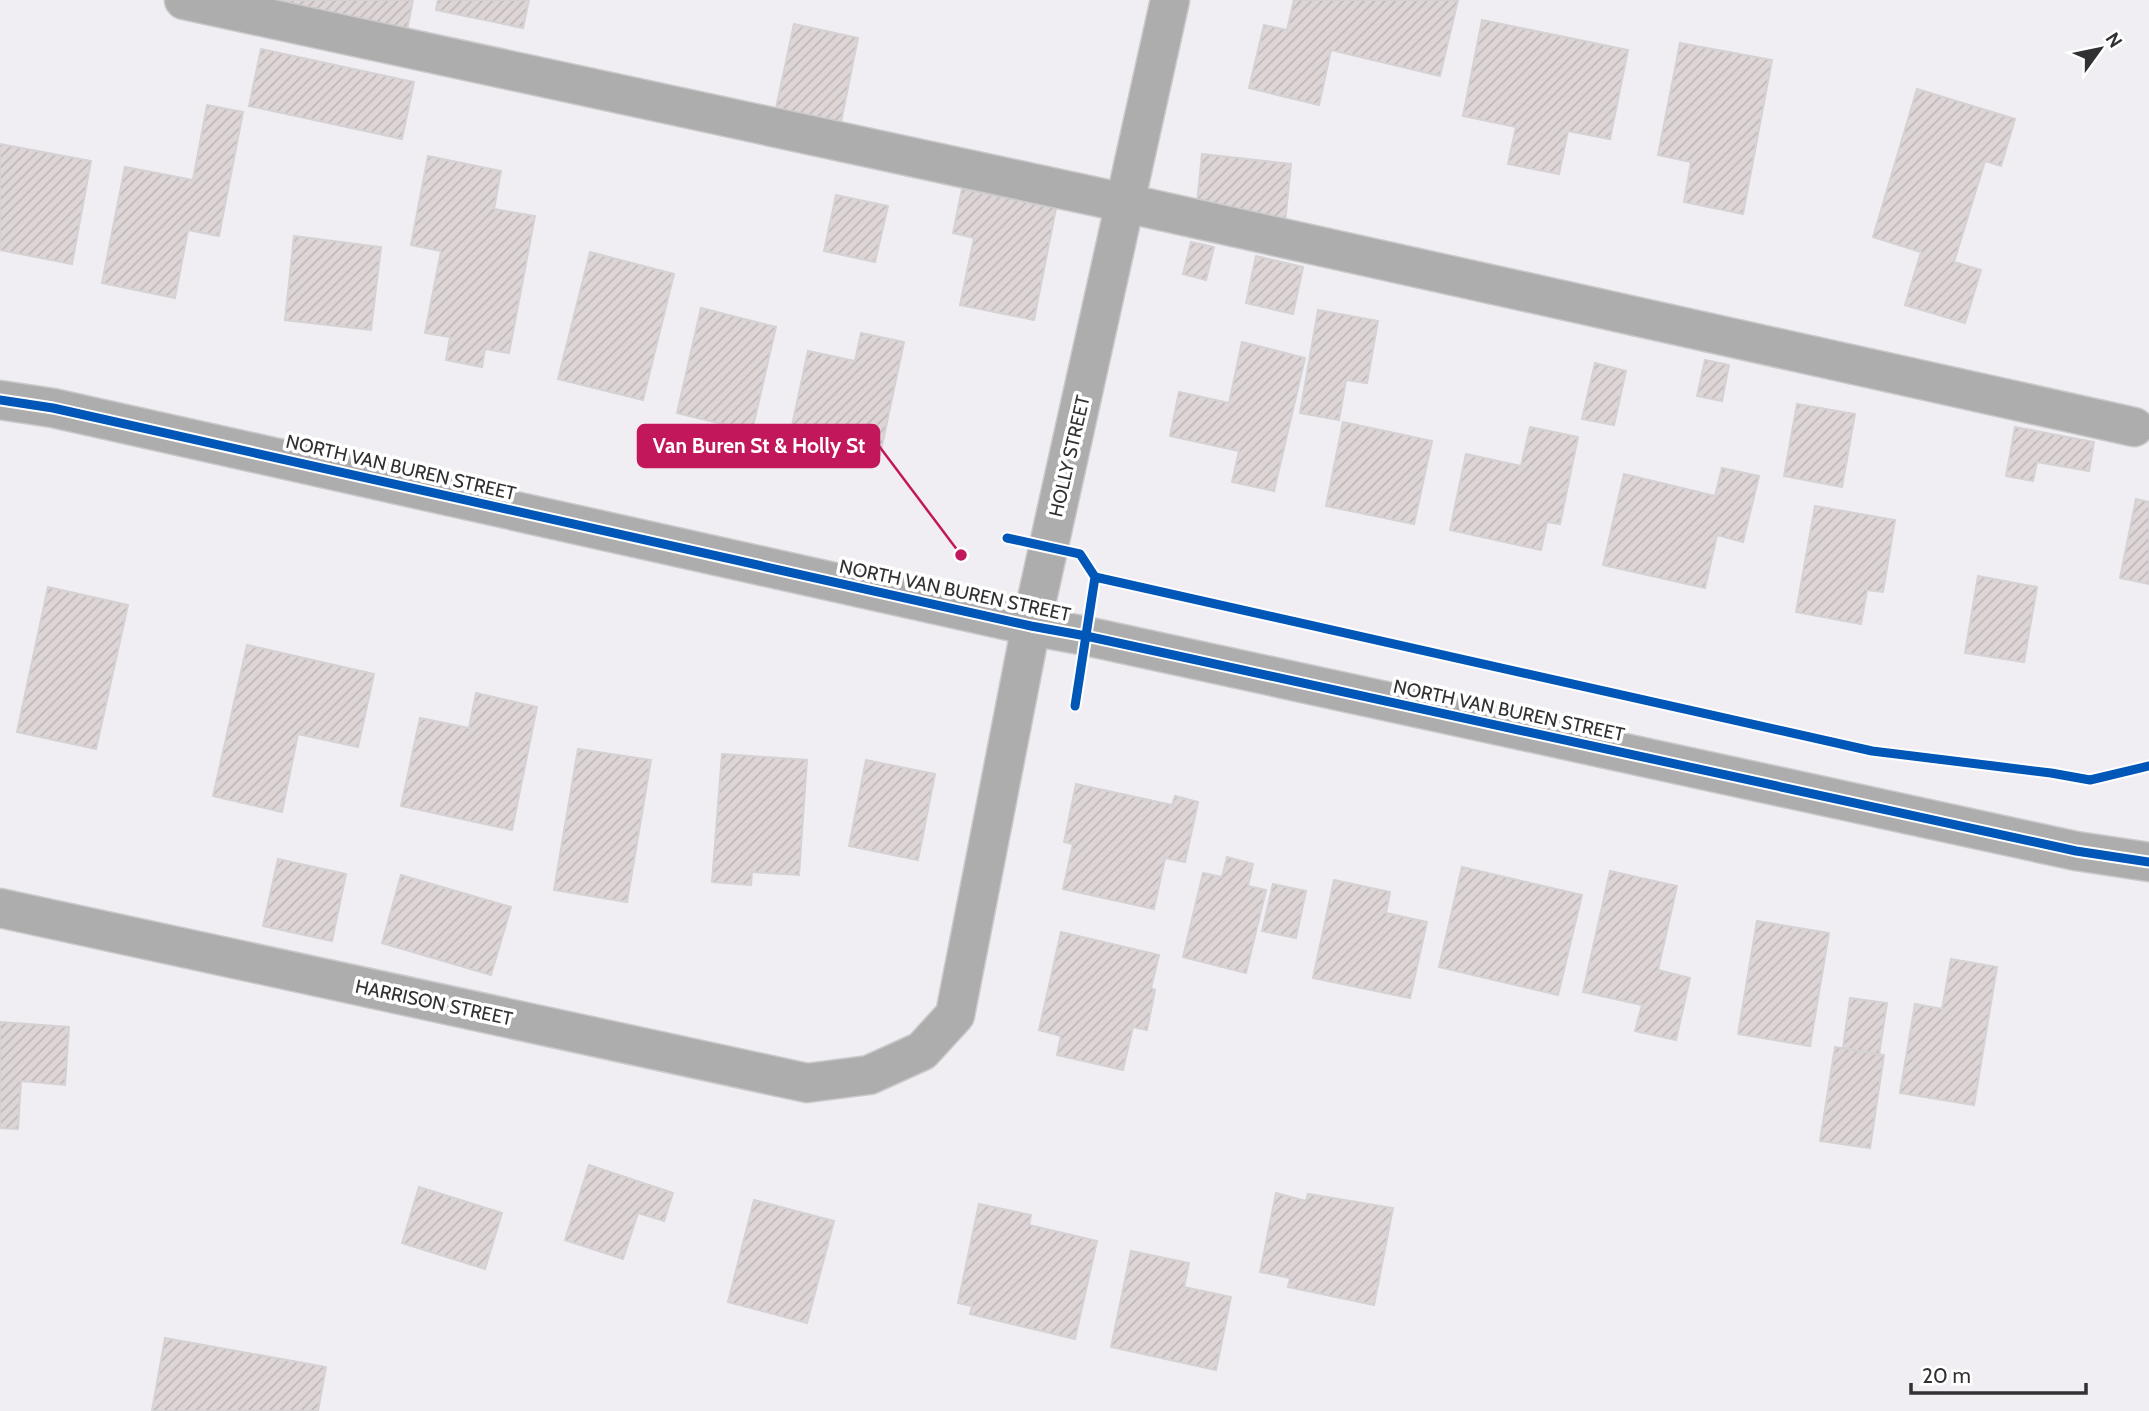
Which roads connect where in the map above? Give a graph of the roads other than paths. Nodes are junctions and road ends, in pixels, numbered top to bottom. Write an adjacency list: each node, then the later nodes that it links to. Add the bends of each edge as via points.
1 (184, 0): 3 (street)
2 (1170, 0): 3 (street, HOLLY STREET)
3 (1125, 202): 5 (street); 6 (street, HOLLY STREET)
4 (2, 408): 6 (street, NORTH VAN BUREN STREET, via 53,408)
5 (2134, 428)
6 (1031, 626): 7 (street, NORTH VAN BUREN STREET, via 2062,848); 9 (street, HOLLY STREET, via 955,1015 922,1051)
7 (2149, 862)
8 (0, 908): 9 (street, HARRISON STREET, via 807,1083)
9 (869, 1075)

